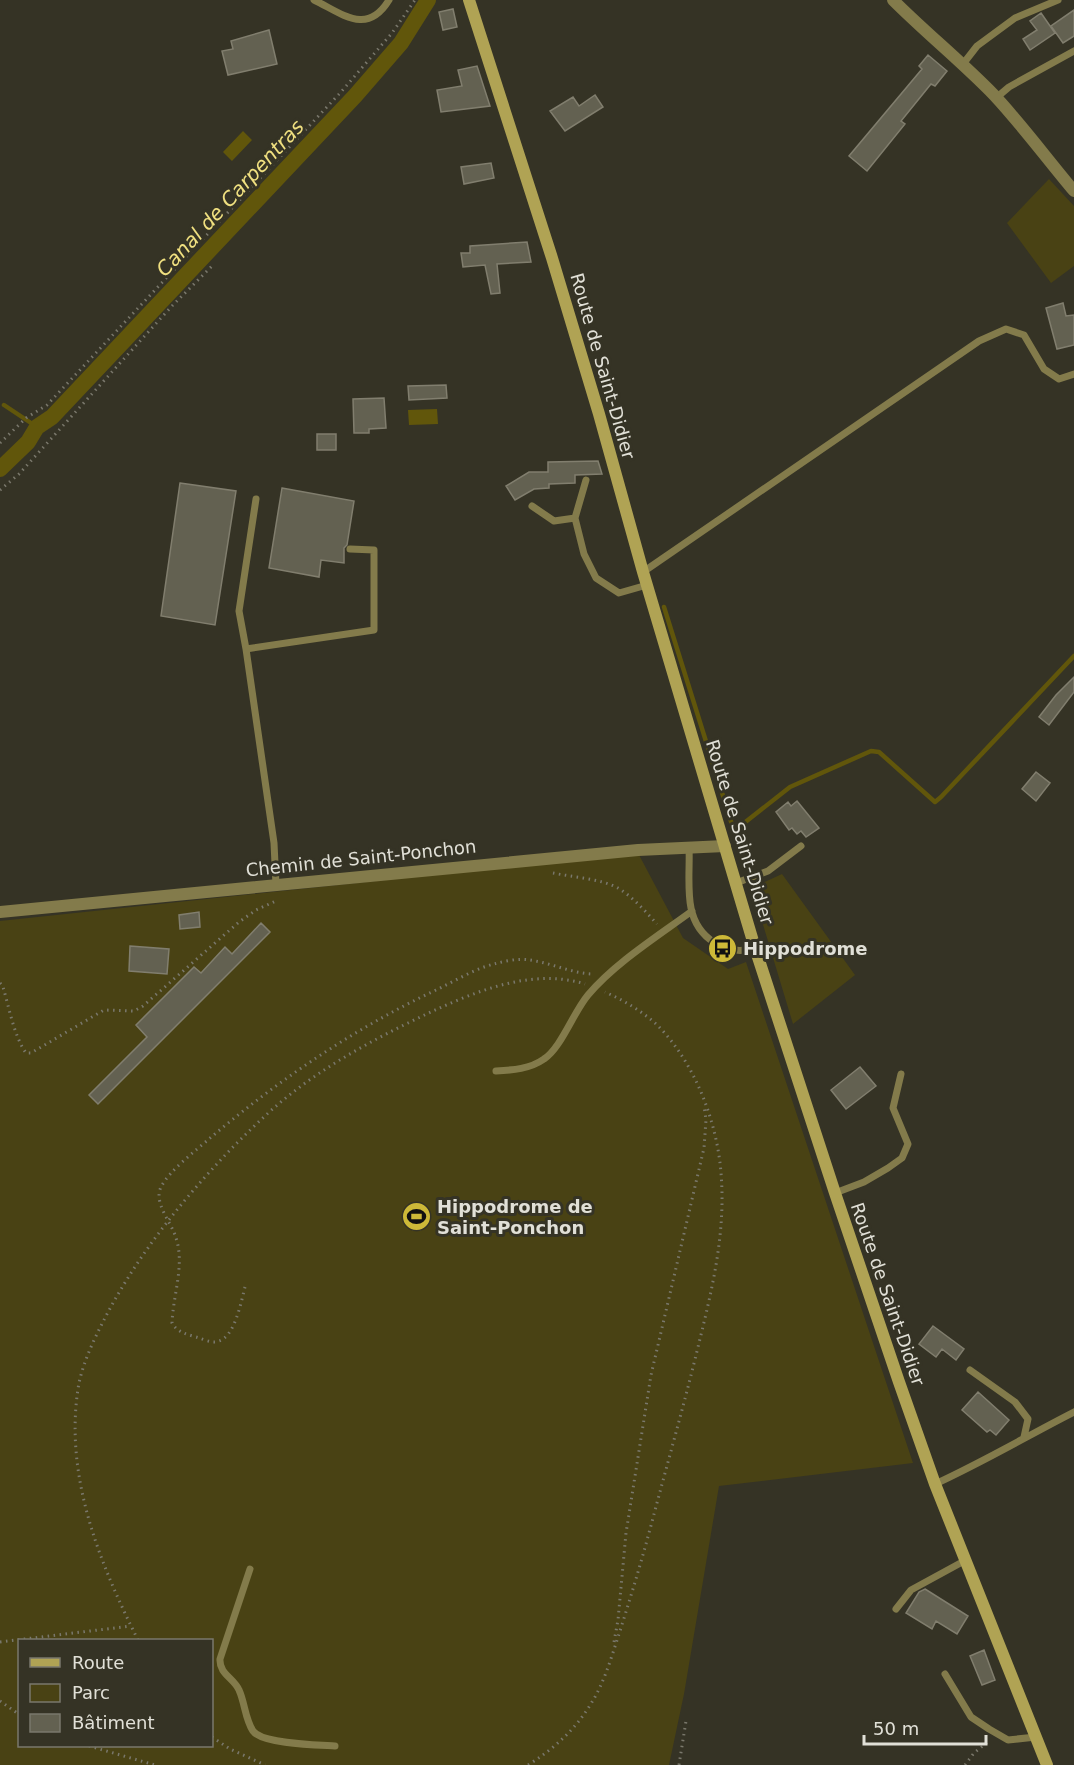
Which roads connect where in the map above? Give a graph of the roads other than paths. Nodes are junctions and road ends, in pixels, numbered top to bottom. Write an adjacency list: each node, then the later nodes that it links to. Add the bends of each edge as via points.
1 (314, 0): 2 (lane, via 362,21 375,17)
2 (388, 0)
3 (469, 0): 16 (main road, Route de Saint-Didier, via 559,280)
4 (893, 0): 7 (street)
5 (1058, 0): 7 (lane, via 1015,18 977,46)
6 (1074, 51): 8 (lane)
7 (963, 64): 8 (street)
8 (996, 98): 9 (street)
9 (1074, 191)
10 (1074, 374): 16 (lane, via 1059,379 1044,369 1024,335 1006,328 979,341)
11 (586, 480): 14 (lane)
12 (256, 499): 18 (lane, via 239,610)
13 (532, 506): 14 (lane, via 554,521)
14 (575, 518): 17 (lane, via 584,554 596,578 619,593)
15 (350, 549): 18 (lane, via 374,550 374,630)
16 (643, 572): 17 (main road, Route de Saint-Didier)
17 (646, 585): 20 (main road, Route de Saint-Didier)
18 (246, 649): 23 (lane, via 274,843)
19 (689, 846): 20 (street, Chemin de Saint-Ponchon); 23 (street, Chemin de Saint-Ponchon); 24 (lane)
20 (726, 846): 22 (main road, Route de Saint-Didier)
21 (801, 846): 22 (lane, via 768,871)
22 (736, 883): 26 (main road, Route de Saint-Didier)
23 (276, 885): 25 (street, Chemin de Saint-Ponchon)
24 (692, 911): 26 (lane, via 700,929 722,948); 27 (lane, via 595,987 546,1058 531,1066)
25 (0, 912)
26 (755, 948): 29 (main road, Route de Saint-Didier)
27 (496, 1071)
28 (902, 1074): 29 (lane, via 893,1108 908,1144 902,1158 864,1182)
29 (835, 1193): 33 (main road, Route de Saint-Didier)
30 (970, 1370): 32 (lane, via 1015,1402 1028,1419)
31 (1074, 1413): 32 (lane)
32 (1024, 1437): 33 (lane)
33 (935, 1484): 34 (main road, Route de Saint-Didier)
34 (966, 1560): 36 (lane, via 911,1590); 38 (main road, Route de Saint-Didier)
35 (250, 1569): 39 (lane, via 220,1659 221,1669 238,1688 257,1734)
36 (896, 1609)
37 (945, 1674): 38 (lane, via 971,1717 1008,1740)
38 (1036, 1737): 40 (main road, Route de Saint-Didier)
39 (335, 1746)
40 (1047, 1765)

